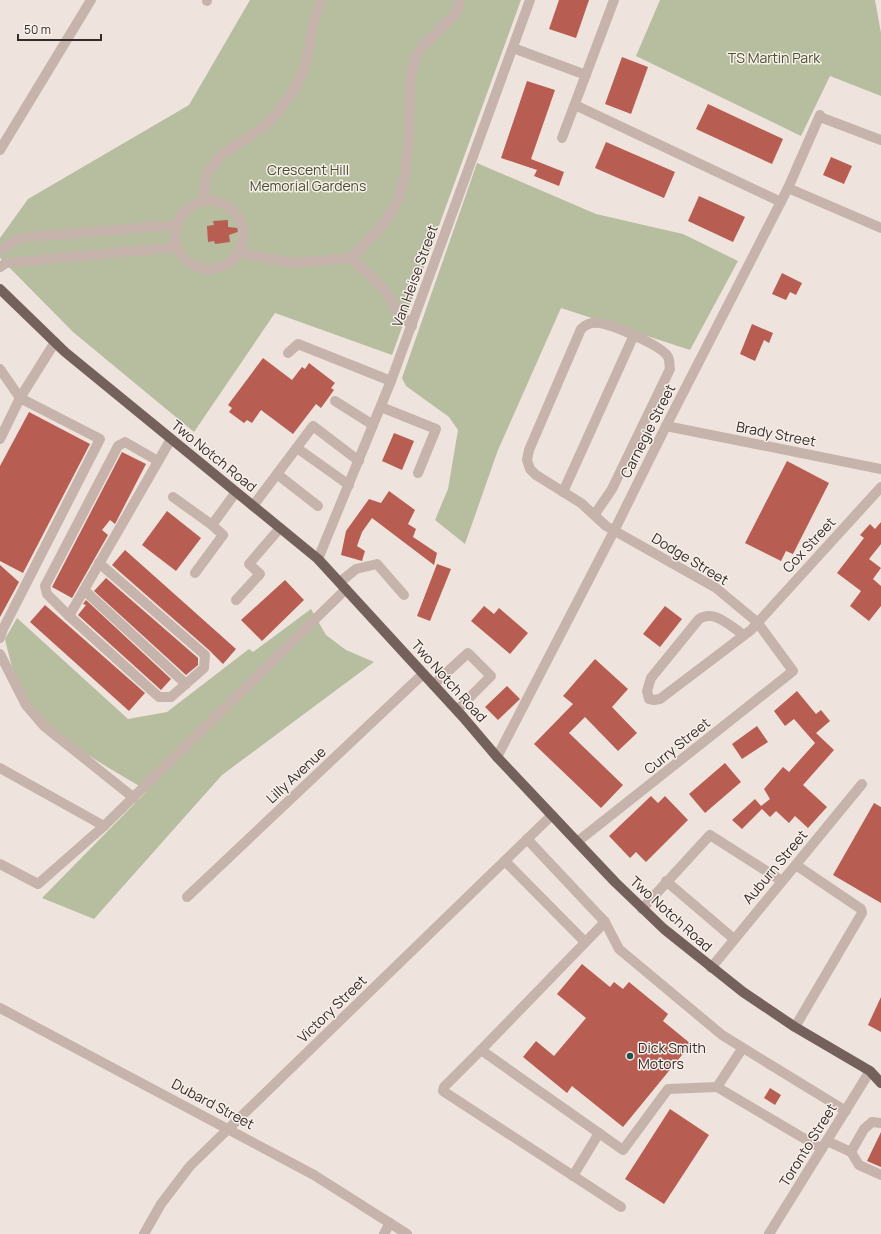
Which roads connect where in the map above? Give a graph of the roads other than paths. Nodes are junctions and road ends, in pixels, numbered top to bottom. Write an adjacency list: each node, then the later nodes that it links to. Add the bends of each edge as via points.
1 (91, 0): 11 (street)
2 (320, 0): 13 (street, via 306,64 294,90 265,126 221,155 206,175)
3 (460, 0): 20 (street, via 456,13 420,49 415,58 410,83 405,176 398,202 384,224)
4 (530, 0): 6 (street, Van Heise Street)
5 (614, 0): 7 (street)
6 (513, 48): 7 (street); 23 (street, Van Heise Street)
7 (586, 75): 8 (street)
8 (575, 106): 9 (street); 14 (street)
9 (562, 138)
10 (881, 140): 12 (street, Carnegie Street, via 820,116)
11 (0, 150)
12 (788, 188): 14 (street, Carnegie Street); 16 (street)
13 (204, 201): 15 (street, via 186,210); 19 (street, via 219,202 237,215 242,224 243,236)
14 (781, 202): 33 (street, Carnegie Street)
15 (177, 225): 17 (street); 18 (street, via 19,238)
16 (881, 228)
17 (178, 247): 19 (street, via 189,262 204,268 223,265); 21 (street, via 6,263)
18 (0, 250)
19 (238, 253): 20 (street, via 294,263)
20 (351, 258): 23 (street, via 383,288 397,310)
21 (0, 267)
22 (0, 289): 25 (main road, Two Notch Road)
23 (412, 326): 28 (street, Van Heise Street)
24 (634, 335): 45 (street); 45 (street, Dodge Street, via 598,323 586,324 581,329 527,460 530,469 536,475); 49 (street, via 664,352 669,358 670,369 612,489)
25 (55, 342): 29 (street); 35 (main road, Two Notch Road)
26 (288, 354): 28 (street, via 298,344)
27 (0, 368): 29 (street)
28 (391, 381): 31 (street, Van Heise Street)
29 (20, 398): 34 (street); 63 (street, via 100,439)
30 (334, 401): 32 (street)
31 (381, 407): 32 (street, Van Heise Street); 40 (street, via 436,429)
32 (374, 425): 37 (street, Van Heise Street)
33 (666, 426): 39 (street, Brady Street); 52 (street, Carnegie Street)
34 (0, 439)
35 (171, 439): 38 (street); 44 (main road, Two Notch Road)
36 (297, 448): 37 (street, via 313,426); 41 (street); 42 (street)
37 (359, 461): 42 (street, Van Heise Street)
38 (158, 462): 54 (street); 60 (street, via 125,442 118,446 45,586 47,594)
39 (881, 469)
40 (418, 473)
41 (277, 474): 47 (street); 48 (street)
42 (349, 485): 53 (street, Van Heise Street)
43 (881, 487): 61 (street, Cox Street)
44 (236, 492): 47 (main road, Two Notch Road); 50 (street)
45 (563, 492): 49 (street, Dodge Street)
46 (173, 497): 50 (street)
47 (253, 506): 51 (main road, Two Notch Road)
48 (318, 506)
49 (595, 514): 52 (street, Dodge Street)
50 (212, 525): 55 (street, via 223,535)
51 (280, 528): 53 (main road, Two Notch Road); 59 (street, via 249,564 260,574)
52 (614, 531): 61 (street, Dodge Street, via 716,588); 70 (street, Carnegie Street)
53 (318, 560): 56 (main road, Two Notch Road)
54 (99, 563): 57 (street); 67 (street, via 205,655 204,668)
55 (195, 573)
56 (343, 586): 58 (street, via 356,569 377,564); 66 (main road, Two Notch Road); 73 (street)
57 (84, 590): 60 (street); 67 (street)
58 (404, 595)
59 (236, 600)
60 (69, 616): 67 (street, via 159,697 171,697)
61 (757, 622): 62 (street, Cox Street); 65 (street, Dodge Street)
62 (744, 635): 62 (street, Cox Street, via 660,699 649,699 647,691 651,678 699,619 711,615)
63 (0, 638)
64 (0, 654): 73 (street, via 26,705 44,726)
65 (793, 671): 77 (street, Curry Street)
66 (423, 674): 68 (main road, Two Notch Road); 83 (street, Lilly Avenue)
67 (186, 684)
68 (433, 685): 69 (main road, Two Notch Road); 69 (street, via 468,653 491,676)
69 (457, 710): 70 (main road, Two Notch Road)
70 (497, 757): 74 (main road, Two Notch Road)
71 (0, 768): 75 (street)
72 (862, 784): 80 (street, Auburn Street)
73 (134, 798): 75 (street)
74 (552, 815): 76 (street, Victory Street); 77 (main road, Two Notch Road)
75 (104, 826): 79 (street, via 38,884)
76 (527, 839): 78 (street, Victory Street); 85 (street)
77 (578, 842): 84 (main road, Two Notch Road)
78 (505, 861): 87 (street); 99 (street, Victory Street)
79 (0, 864)
80 (796, 865): 82 (street, Auburn Street); 90 (street, via 861,908 862,913)
81 (666, 881): 82 (street, via 710,835); 84 (street); 86 (street)
82 (782, 881): 86 (street, Auburn Street)
83 (187, 896)
84 (642, 908): 88 (main road, Two Notch Road)
85 (605, 922): 87 (street); 91 (street, via 619,949)
86 (734, 939): 88 (street, Auburn Street)
87 (585, 942): 92 (street)
88 (711, 968): 90 (main road, Two Notch Road)
89 (0, 1008): 99 (street, Dubard Street)
90 (795, 1027): 93 (main road, Two Notch Road)
91 (742, 1049): 96 (street); 97 (street)
92 (481, 1050): 100 (street); 104 (street, via 443,1091)
93 (870, 1071): 94 (main road); 95 (main road, Two Notch Road); 97 (street, Toronto Street)
94 (881, 1072)
95 (881, 1083)
96 (717, 1087): 100 (street, via 668,1089 623,1150); 101 (street)
97 (846, 1111): 101 (street, Toronto Street)
98 (881, 1123): 102 (street, via 872,1122 867,1126)
99 (229, 1128): 106 (street, Dubard Street, via 327,1182); 107 (street, Victory Street, via 174,1185)
100 (599, 1133): 104 (street)
101 (825, 1145): 102 (street); 110 (street, Toronto Street)
102 (851, 1152): 103 (street, via 859,1165)
103 (881, 1175)
104 (574, 1176): 105 (street)
105 (621, 1207)
106 (390, 1223): 108 (street); 109 (street, Dubard Street)
107 (144, 1234)
108 (384, 1234)
109 (407, 1234)
110 (769, 1234)

